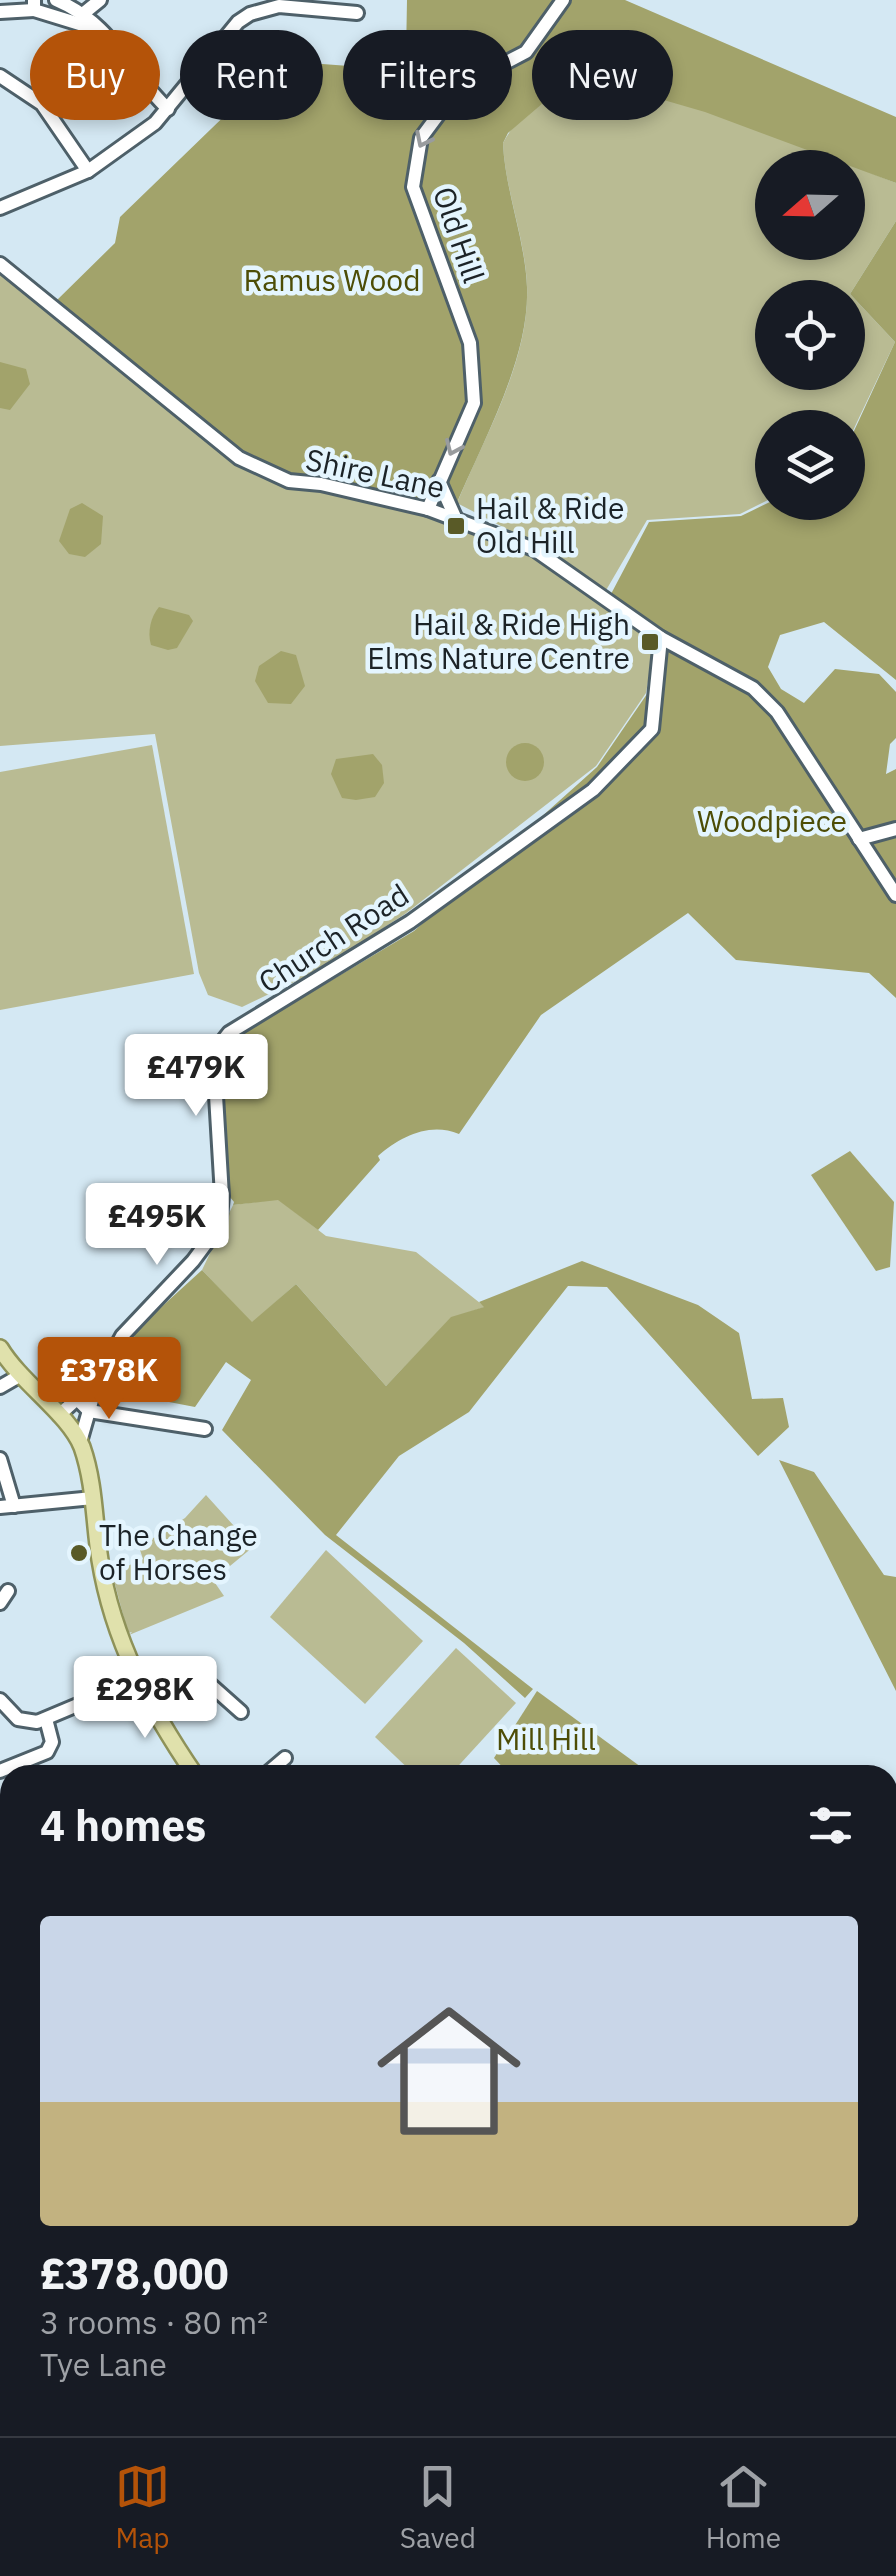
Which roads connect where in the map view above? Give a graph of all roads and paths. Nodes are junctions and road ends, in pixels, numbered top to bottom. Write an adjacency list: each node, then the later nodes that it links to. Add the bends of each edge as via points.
1 (56, 0): 7 (street)
2 (100, 0): 7 (street)
3 (562, 0): 17 (street, Old Hill, one-way to 17, via 526,52 478,77 421,138 413,186 470,343 474,404)
4 (34, 5): 6 (street); 9 (street)
5 (317, 5): 8 (street); 13 (street, via 279,6 238,22)
6 (0, 12)
7 (84, 13): 10 (street)
8 (357, 13)
9 (101, 30)
10 (104, 30)
11 (0, 76): 14 (street, via 42,104)
12 (160, 98): 13 (street)
13 (168, 108): 14 (street)
14 (88, 171): 15 (street)
15 (2, 203)
16 (0, 264): 18 (street, Shire Lane, via 240,458 289,481)
17 (440, 481): 18 (street, Old Hill); 19 (street)
18 (428, 509): 19 (street, Shire Lane)
19 (455, 517): 20 (street, Shire Lane, via 554,560)
20 (661, 638): 22 (street, Shire Lane, via 753,688 777,712); 26 (street, Church Road, via 652,729 593,790 410,922 230,1033 217,1048 218,1226 122,1336)
21 (896, 829): 22 (street)
22 (858, 839): 23 (street, Shire Lane)
23 (896, 895)
24 (0, 1348): 25 (main road)
25 (19, 1376): 27 (street); 30 (main road)
26 (98, 1380): 28 (street, Church Road); 29 (street, Church Road)
27 (0, 1387)
28 (77, 1398): 29 (street); 30 (street, Church Road)
29 (89, 1410): 31 (street); 32 (street, Church Road)
30 (58, 1415): 32 (main road)
31 (204, 1429)
32 (80, 1442): 34 (main road)
33 (0, 1458): 35 (street)
34 (93, 1498): 35 (street); 36 (main road, via 102,1574)
35 (7, 1507)
36 (137, 1680): 39 (street); 40 (main road)
37 (0, 1700): 39 (street, via 18,1718)
38 (241, 1712): 40 (street, via 206,1680)
39 (46, 1719): 42 (street, via 52,1742 46,1752)
40 (158, 1719): 43 (main road)
41 (285, 1758): 44 (street)
42 (15, 1765)
43 (188, 1765)
44 (276, 1765)

